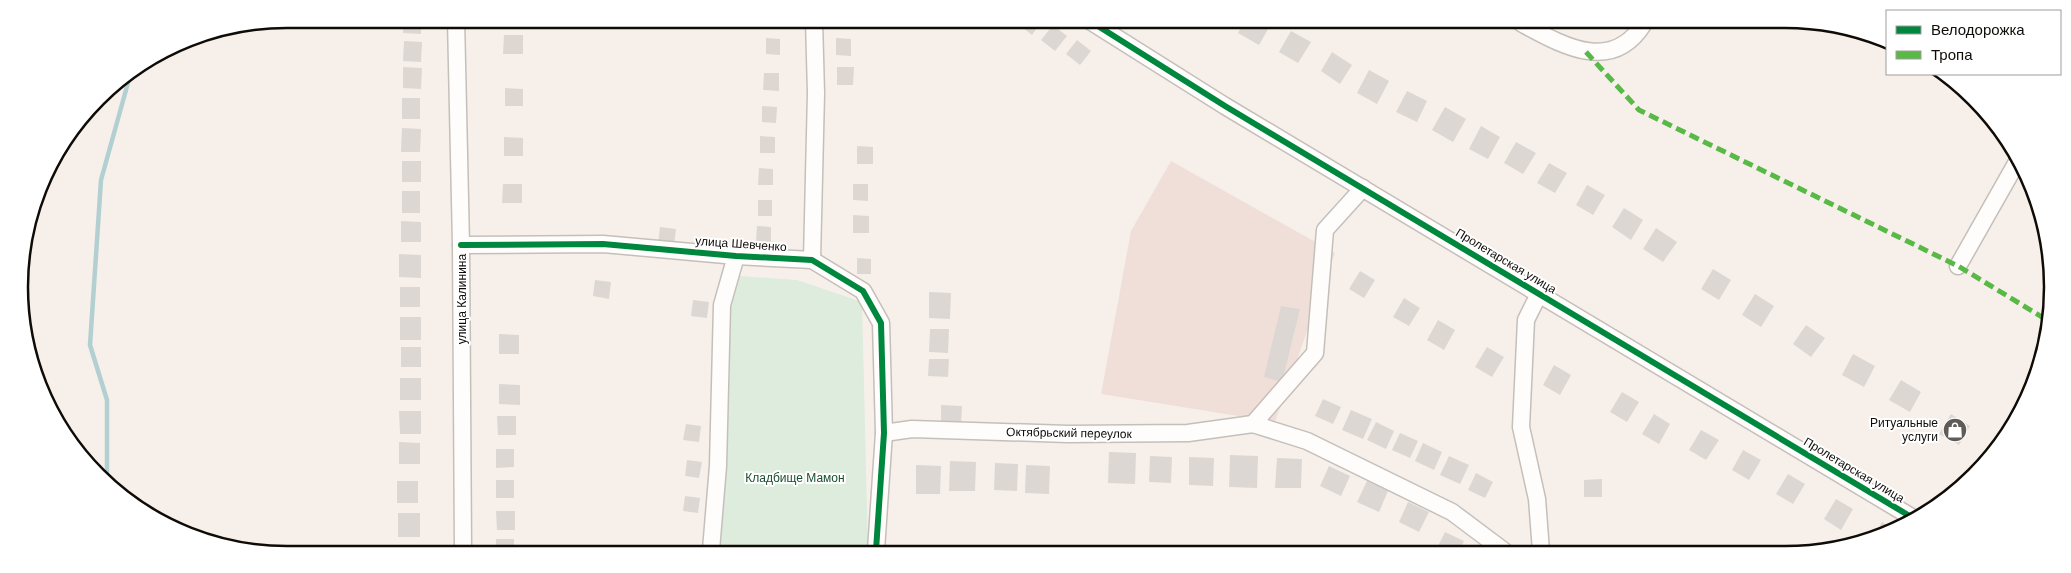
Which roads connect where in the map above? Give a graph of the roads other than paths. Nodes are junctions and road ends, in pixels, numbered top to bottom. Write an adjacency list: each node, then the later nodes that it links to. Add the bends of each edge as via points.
1 (456, 28): 8 (street, улица Калинина)
2 (814, 28): 10 (street)
3 (1103, 28): 7 (street, Пролетарская улица)
4 (1530, 28): 5 (street, via 1586,52 1617,49)
5 (1640, 28)
6 (2014, 167): 11 (street)
7 (1363, 188): 12 (street, Пролетарская улица); 13 (street, via 1325,230 1315,353)
8 (462, 245): 9 (street, улица Шевченко, via 603,244); 16 (street, улица Калинина)
9 (736, 256): 10 (street, улица Шевченко); 17 (street, via 722,305 718,466)
10 (812, 260): 14 (street, улица Шевченко, via 863,291 881,323)
11 (1958, 266)
12 (1539, 294): 15 (street, Пролетарская улица); 20 (street, via 1526,320 1521,427 1537,500)
13 (1253, 424): 14 (street, Октябрьский переулок, via 1180,433 1068,434 912,429); 19 (street, Октябрьский переулок, via 1307,441 1452,512)
14 (884, 433): 18 (street, улица Шевченко)
15 (1907, 515)
16 (463, 546)
17 (711, 546)
18 (876, 546)
19 (1497, 546)
20 (1541, 546)

